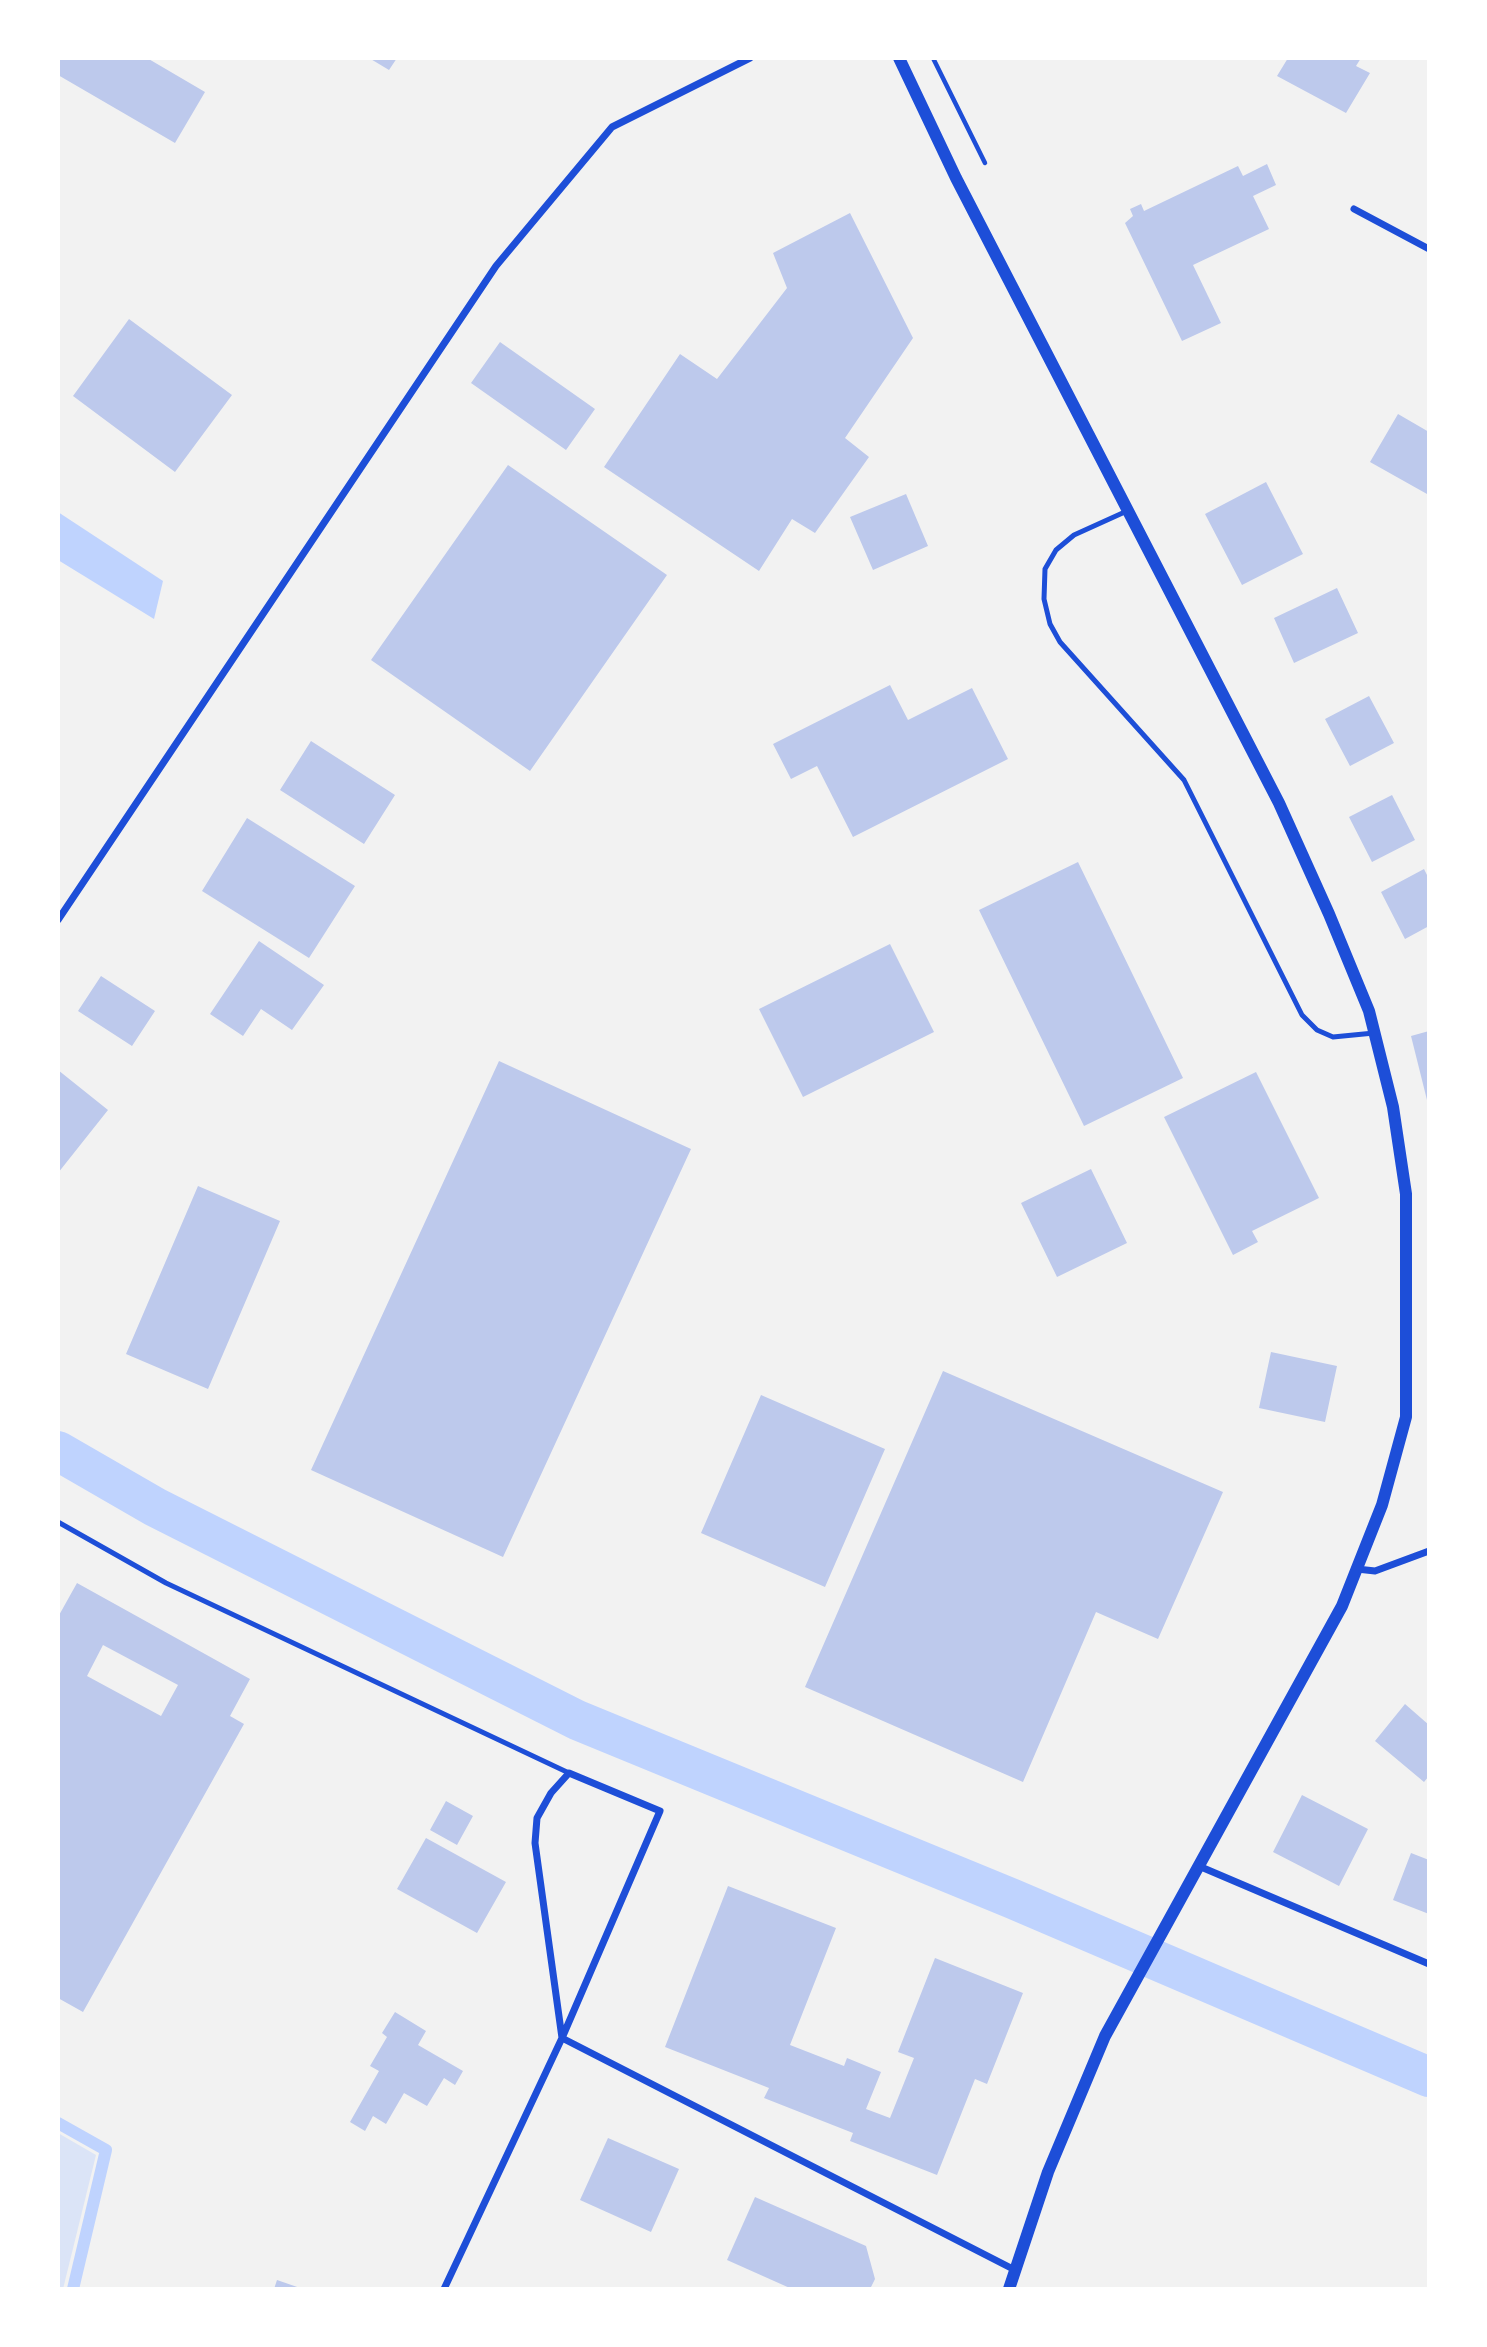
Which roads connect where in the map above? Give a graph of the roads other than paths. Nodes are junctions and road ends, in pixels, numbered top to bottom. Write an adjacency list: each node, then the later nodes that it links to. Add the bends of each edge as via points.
1 (750, 58): 6 (street, via 612,127 496,266)
2 (899, 58): 5 (street, via 956,178)
3 (1354, 209): 4 (street)
4 (1429, 249)
5 (1129, 510): 7 (street, via 1284,816 1329,914); 7 (lane, via 1074,535 1056,550 1045,569 1044,599 1050,624 1060,642 1184,780 1302,1015 1317,1030 1333,1037)
6 (58, 920)
7 (1374, 1032): 10 (street, via 1393,1107 1406,1194 1406,1417 1382,1505)
8 (58, 1522): 11 (lane, via 166,1583)
9 (1429, 1551): 10 (street, via 1375,1572)
10 (1357, 1569): 12 (street, via 1342,1606)
11 (569, 1773): 14 (street, via 537,1818 535,1843); 14 (street, via 660,1811)
12 (1201, 1867): 13 (street); 15 (street, via 1122,2003 1048,2172)
13 (1429, 1964)
14 (562, 2038): 15 (street); 16 (street)
15 (1013, 2269): 17 (street)
16 (444, 2289)
17 (1009, 2289)

